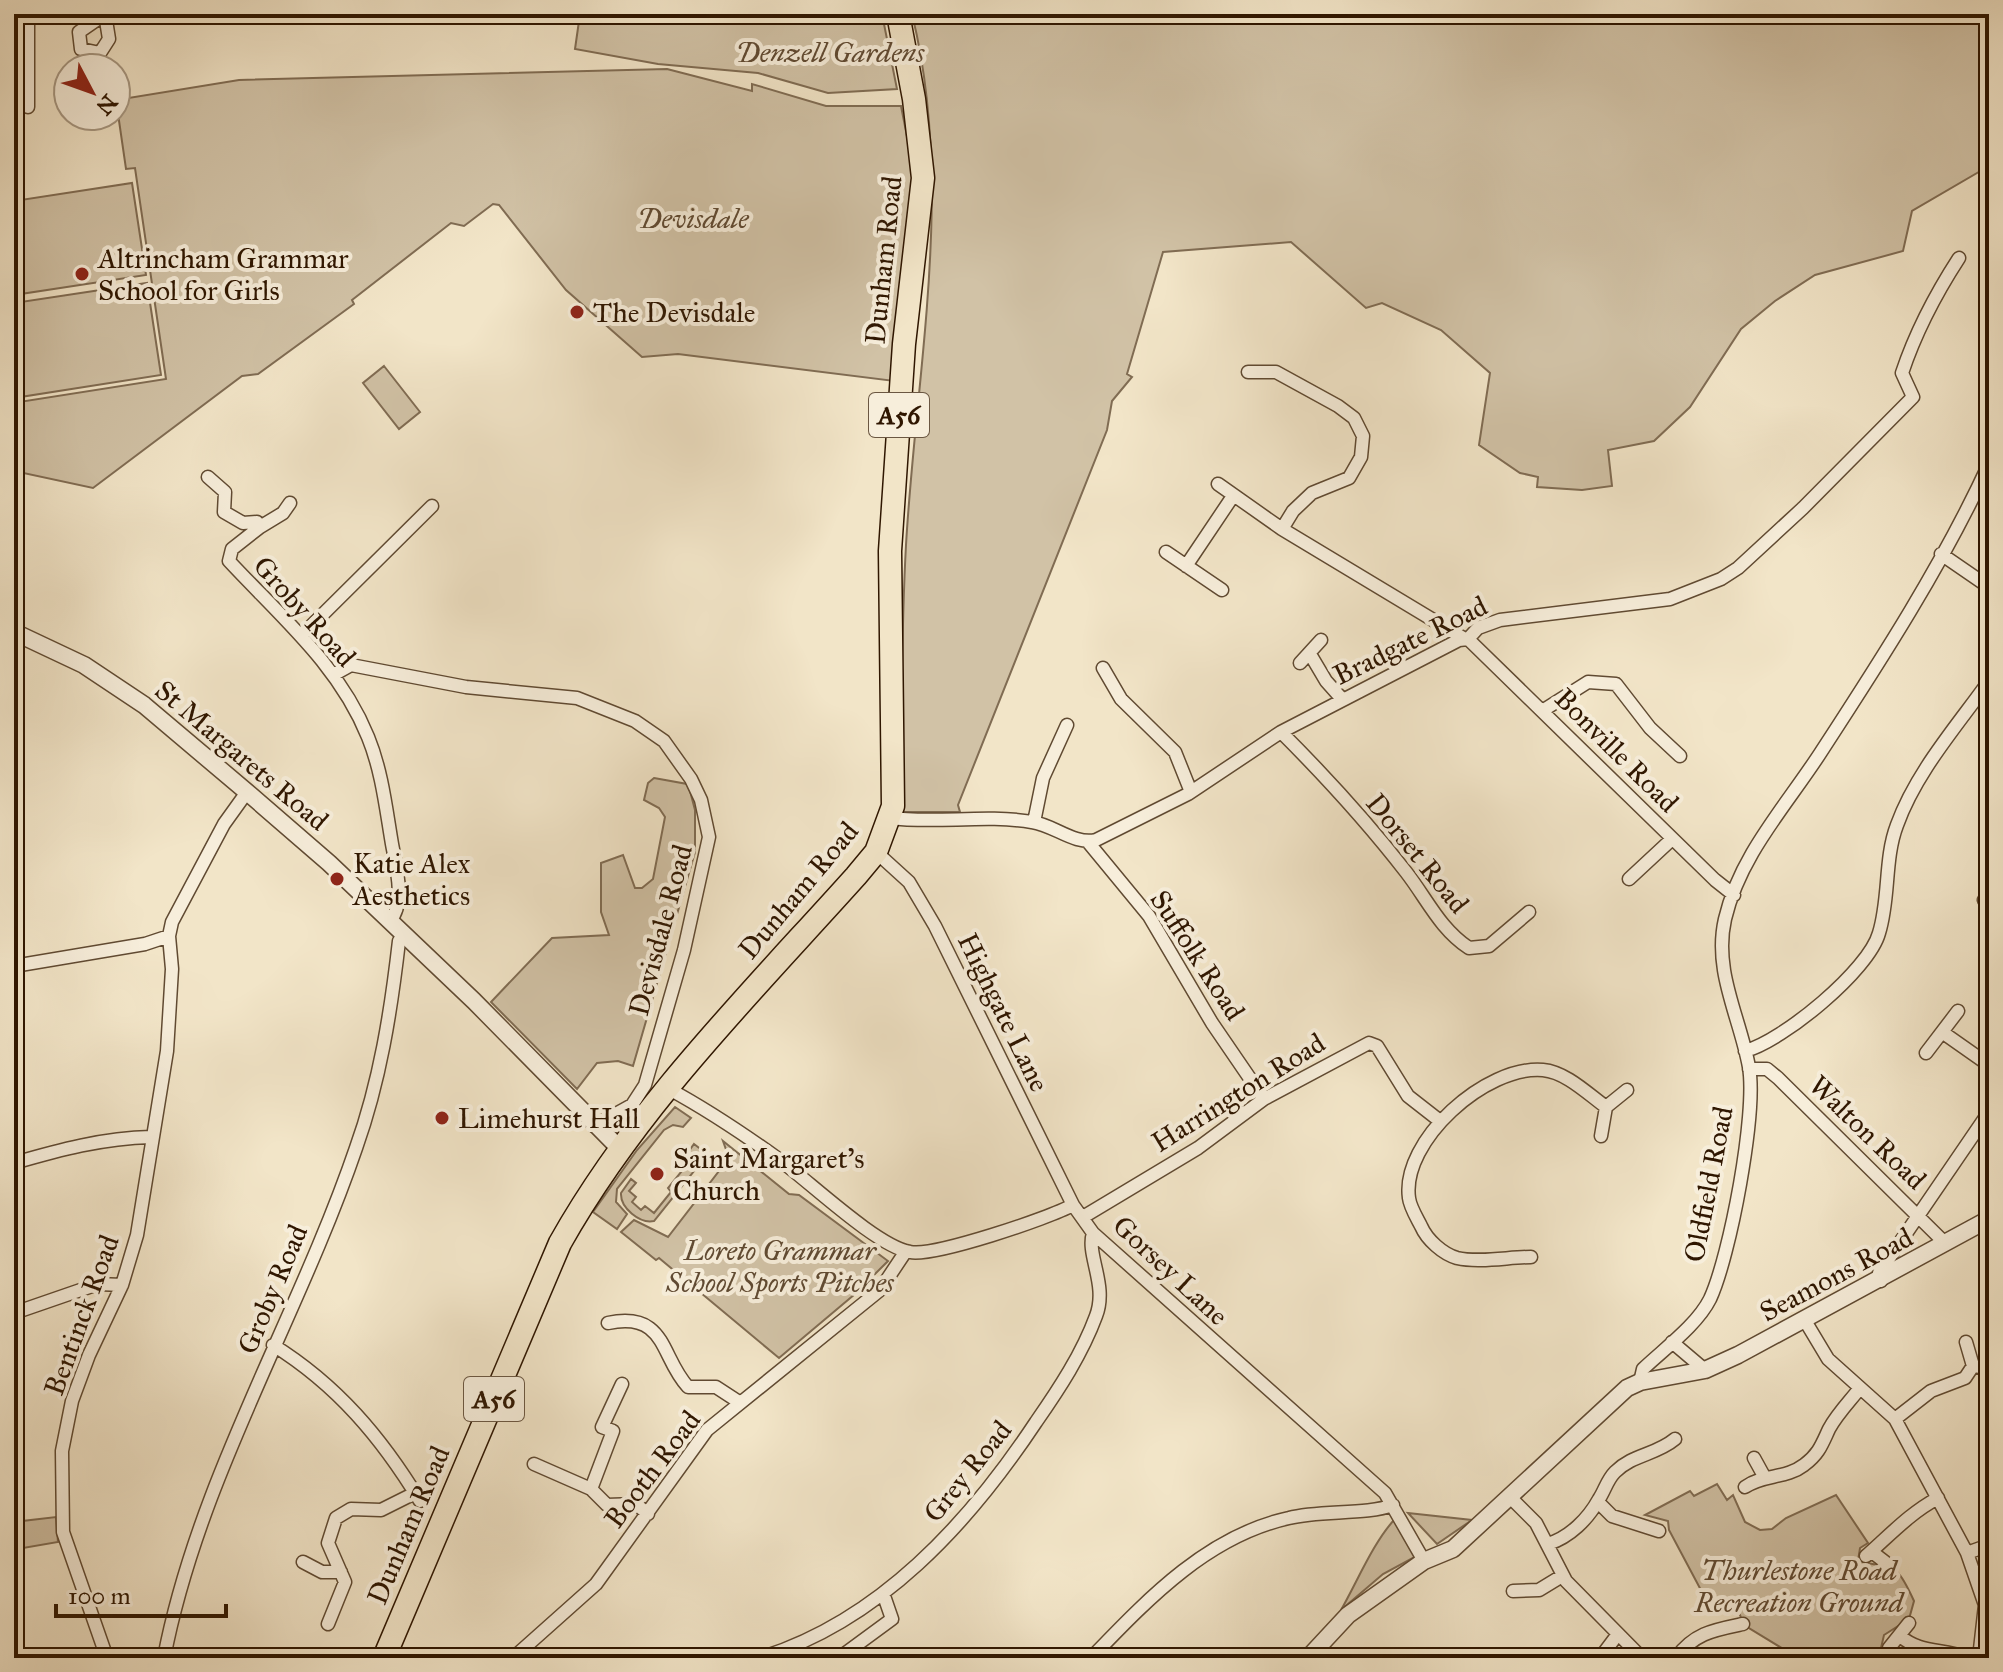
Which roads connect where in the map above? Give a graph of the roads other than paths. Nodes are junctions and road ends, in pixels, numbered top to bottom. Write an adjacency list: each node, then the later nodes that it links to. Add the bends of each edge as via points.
1 (28, 14): 3 (street)
2 (898, 14): 35 (highway, Dunham Road / A56, via 923,178 904,344 890,551 895,746)
3 (28, 107)
4 (1959, 258): 21 (street, Bradgate Road, via 1931,301 1902,373 1913,397 1738,568 1670,599 1500,620)
5 (1248, 372): 13 (street, via 1276,372 1354,418 1363,436 1353,482 1312,493)
6 (1989, 464): 15 (street, Oldfield Road)
7 (208, 477): 12 (street, via 225,492 224,512)
8 (1218, 484): 9 (street, Bonville Road)
9 (1233, 496): 13 (street, Bonville Road); 16 (street)
10 (290, 503): 12 (street)
11 (432, 506): 20 (street)
12 (260, 527): 20 (street, Groby Road, via 232,549 229,561)
13 (1282, 529): 21 (street, Bonville Road)
14 (1166, 552): 16 (street)
15 (1941, 554): 17 (street); 42 (street, Oldfield Road, via 1820,754 1751,855)
16 (1186, 566): 18 (street)
17 (1989, 587)
18 (1222, 590)
19 (14, 632): 33 (street, St Margarets Road, via 84,665 144,705)
20 (302, 635): 25 (street, Groby Road)
21 (1466, 639): 28 (street, Bradgate Road); 29 (street, Bonville Road)
22 (1321, 640): 23 (street)
23 (1310, 654): 24 (street); 28 (street)
24 (1300, 663)
25 (333, 675): 45 (street, Groby Road, via 369,739 385,800 399,905); 61 (street, Devisdale Road, via 351,665 452,685 577,698 635,721 664,741 691,779 709,837 684,950 640,1094 625,1111)
26 (1100, 675): 34 (street, via 1175,752)
27 (1989, 681): 51 (street, via 1935,757 1897,825 1873,949 1807,1013)
28 (1342, 699): 31 (street, Bradgate Road)
29 (1542, 711): 32 (street, via 1588,682 1616,684); 37 (street, Bonville Road)
30 (1067, 725): 36 (street, via 1043,778)
31 (1281, 732): 34 (street, Bradgate Road); 44 (street, Dorset Road, via 1462,943 1469,948 1489,946)
32 (1680, 756)
33 (247, 792): 45 (street, St Margarets Road); 47 (street, via 224,824)
34 (1191, 792): 38 (street, Bradgate Road)
35 (890, 818): 36 (street); 39 (highway, Dunham Road / A56)
36 (1034, 822): 38 (street)
37 (1672, 839): 40 (street); 42 (street, Bonville Road)
38 (1088, 842): 57 (street, Suffolk Road, via 1149,916)
39 (876, 852): 55 (highway, Dunham Road / A56); 66 (street, Highgate Lane, via 909,882 935,926)
40 (1629, 879)
41 (1989, 893): 43 (street, via 1984,900)
42 (1734, 895): 51 (street, Oldfield Road, via 1725,921 1723,968)
43 (1989, 903)
44 (1529, 912)
45 (390, 921): 46 (street, St Margarets Road)
46 (404, 934): 61 (street, St Margarets Road); 81 (street, Groby Road, via 378,1077 356,1150)
47 (169, 936): 48 (street); 63 (street, Bentinck Road, via 167,1051)
48 (14, 966)
49 (1958, 1011): 50 (street)
50 (1942, 1032): 52 (street); 53 (street)
51 (1745, 1051): 54 (street, Oldfield Road)
52 (1926, 1053)
53 (1989, 1065)
54 (1749, 1069): 67 (street, Walton Road, via 1767,1069 1778,1078); 79 (street, Oldfield Road, via 1749,1133 1710,1300)
55 (669, 1089): 64 (highway, Dunham Road / A56); 72 (street, via 776,1157)
56 (1627, 1090): 58 (street)
57 (1264, 1099): 60 (street, Harrington Road, via 1372,1043 1408,1096); 68 (street, Harrington Road, via 1198,1148)
58 (1606, 1107): 60 (street, via 1560,1075 1524,1071 1489,1082); 62 (street)
59 (1989, 1112): 67 (street)
60 (1440, 1121): 73 (street, via 1409,1182 1409,1200 1424,1233 1457,1258)
61 (594, 1126): 64 (street, St Margarets Road)
62 (1601, 1136)
63 (151, 1137): 65 (street, via 65,1148); 75 (street, Bentinck Road, via 137,1235)
64 (620, 1149): 120 (highway, Dunham Road / A56, via 589,1190 560,1243)
65 (14, 1163)
66 (1073, 1205): 68 (street, Gorsey Lane); 72 (street, via 1036,1223 929,1251)
67 (1918, 1215): 71 (street, Walton Road); 74 (street, via 1879,1273)
68 (1083, 1217): 70 (street, Gorsey Lane)
69 (1989, 1219): 71 (street, Seamons Road)
70 (1093, 1233): 99 (street, Gorsey Lane, via 1356,1466); 111 (street, Grey Road, via 1100,1284 1097,1315 1062,1381 981,1496 938,1545)
71 (1946, 1244): 74 (street, Seamons Road)
72 (906, 1251): 88 (street, Booth Road, via 880,1290)
73 (1533, 1258)
74 (1881, 1281): 77 (street, Seamons Road)
75 (122, 1285): 76 (street, via 82,1288); 118 (street, Bentinck Road, via 72,1401 62,1451 63,1532)
76 (14, 1313)
77 (1804, 1319): 84 (street, Seamons Road); 87 (street, via 1828,1359)
78 (608, 1323): 88 (street, via 630,1321 648,1327 662,1340 688,1387 716,1387)
79 (1672, 1342): 84 (street); 85 (street, Oldfield Road, via 1643,1369)
80 (1966, 1342): 82 (street)
81 (273, 1345): 108 (street, via 353,1408 417,1497 381,1510 340,1514 328,1540); 119 (street, Groby Road, via 197,1540)
82 (1973, 1366): 83 (street); 89 (street, via 1960,1382 1931,1391)
83 (1989, 1368)
84 (1705, 1370): 85 (street, Seamons Road)
85 (1640, 1382): 96 (street, Oldfield Road, via 1616,1395)
86 (622, 1384): 95 (street, via 602,1427 613,1431)
87 (1860, 1388): 89 (street); 93 (street, via 1823,1447 1804,1465)
88 (739, 1402): 100 (street, Booth Road, via 707,1430)
89 (1895, 1419): 97 (street)
90 (1677, 1440): 98 (street, via 1658,1453 1634,1457 1615,1472)
91 (1754, 1458): 93 (street)
92 (534, 1464): 95 (street)
93 (1765, 1478): 94 (street)
94 (1745, 1487)
95 (591, 1489): 100 (street, via 607,1505 636,1504)
96 (1509, 1496): 102 (street); 105 (street, Oldfield Road, via 1448,1553)
97 (1938, 1498): 104 (street); 107 (street, via 1911,1512 1869,1554)
98 (1598, 1502): 101 (street, via 1612,1516 1657,1530); 102 (street, via 1573,1533)
99 (1393, 1505): 105 (street, Gorsey Lane); 124 (street, via 1287,1518 1237,1538 1155,1592)
100 (648, 1514): 121 (street, Booth Road, via 596,1584)
101 (1646, 1543)
102 (1548, 1544): 109 (street)
103 (1989, 1545): 104 (street)
104 (1967, 1553): 130 (street, via 1985,1605)
105 (1424, 1561): 125 (street, Oldfield Road, via 1348,1615)
106 (303, 1562): 108 (street, via 322,1572)
107 (1885, 1562)
108 (341, 1572): 113 (street, via 344,1585)
109 (1562, 1576): 110 (street, via 1539,1590); 115 (street)
110 (1512, 1591)
111 (883, 1593): 122 (street, Grey Road, via 835,1624); 123 (street, via 892,1619)
112 (1909, 1623): 116 (street)
113 (328, 1624)
114 (1743, 1624): 128 (street, via 1705,1632 1687,1642)
115 (1618, 1634): 126 (street); 127 (street)
116 (1900, 1636): 117 (street); 129 (street, via 1913,1647)
117 (1889, 1648)
118 (107, 1658)
119 (164, 1658)
120 (384, 1658)
121 (513, 1658)
122 (760, 1658)
123 (843, 1658)
124 (1091, 1658)
125 (1308, 1658)
126 (1600, 1658)
127 (1642, 1658)
128 (1676, 1658)
129 (1967, 1658)
130 (1979, 1658)

